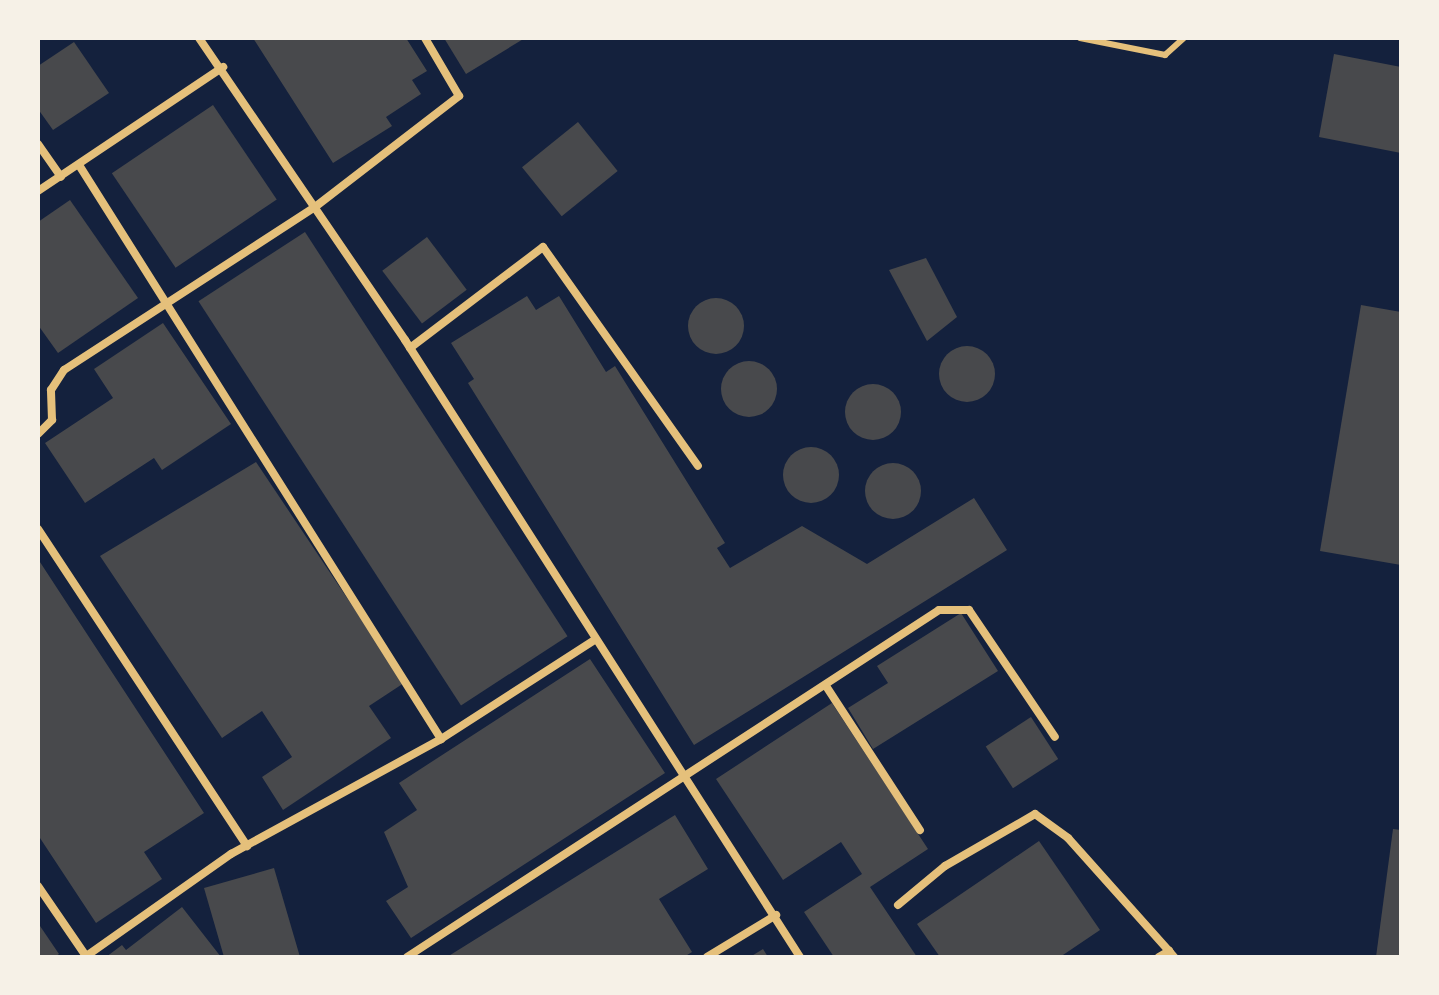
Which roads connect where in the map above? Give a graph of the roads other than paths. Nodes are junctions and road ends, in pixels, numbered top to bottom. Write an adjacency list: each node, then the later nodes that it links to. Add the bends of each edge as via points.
1 (199, 38): 5 (street)
2 (425, 38): 10 (street, via 459,96)
3 (1080, 38): 4 (lane, via 1165,55)
4 (1184, 38)
5 (223, 67): 7 (street); 10 (street)
6 (38, 144): 8 (street)
7 (79, 165): 8 (street); 11 (street)
8 (61, 177): 9 (street)
9 (38, 191)
10 (315, 207): 11 (street); 12 (street)
11 (165, 300): 13 (street, via 56,378 52,420); 19 (street)
12 (410, 348): 14 (street, via 543,247); 16 (street)
13 (38, 434)
14 (698, 466)
15 (38, 529): 22 (street)
16 (593, 641): 19 (street); 20 (street)
17 (826, 686): 18 (street, via 953,605 969,610 992,636); 20 (street); 21 (street)
18 (1055, 737)
19 (441, 739): 22 (street)
20 (686, 780): 25 (street); 28 (street)
21 (920, 830)
22 (247, 846): 27 (street)
23 (38, 886): 27 (street)
24 (898, 905): 26 (street, via 945,866 1035,814 1068,838)
25 (776, 915): 29 (street); 30 (street)
26 (1172, 954): 31 (street)
27 (86, 957)
28 (407, 957)
29 (707, 957)
30 (800, 957)
31 (1159, 957)

